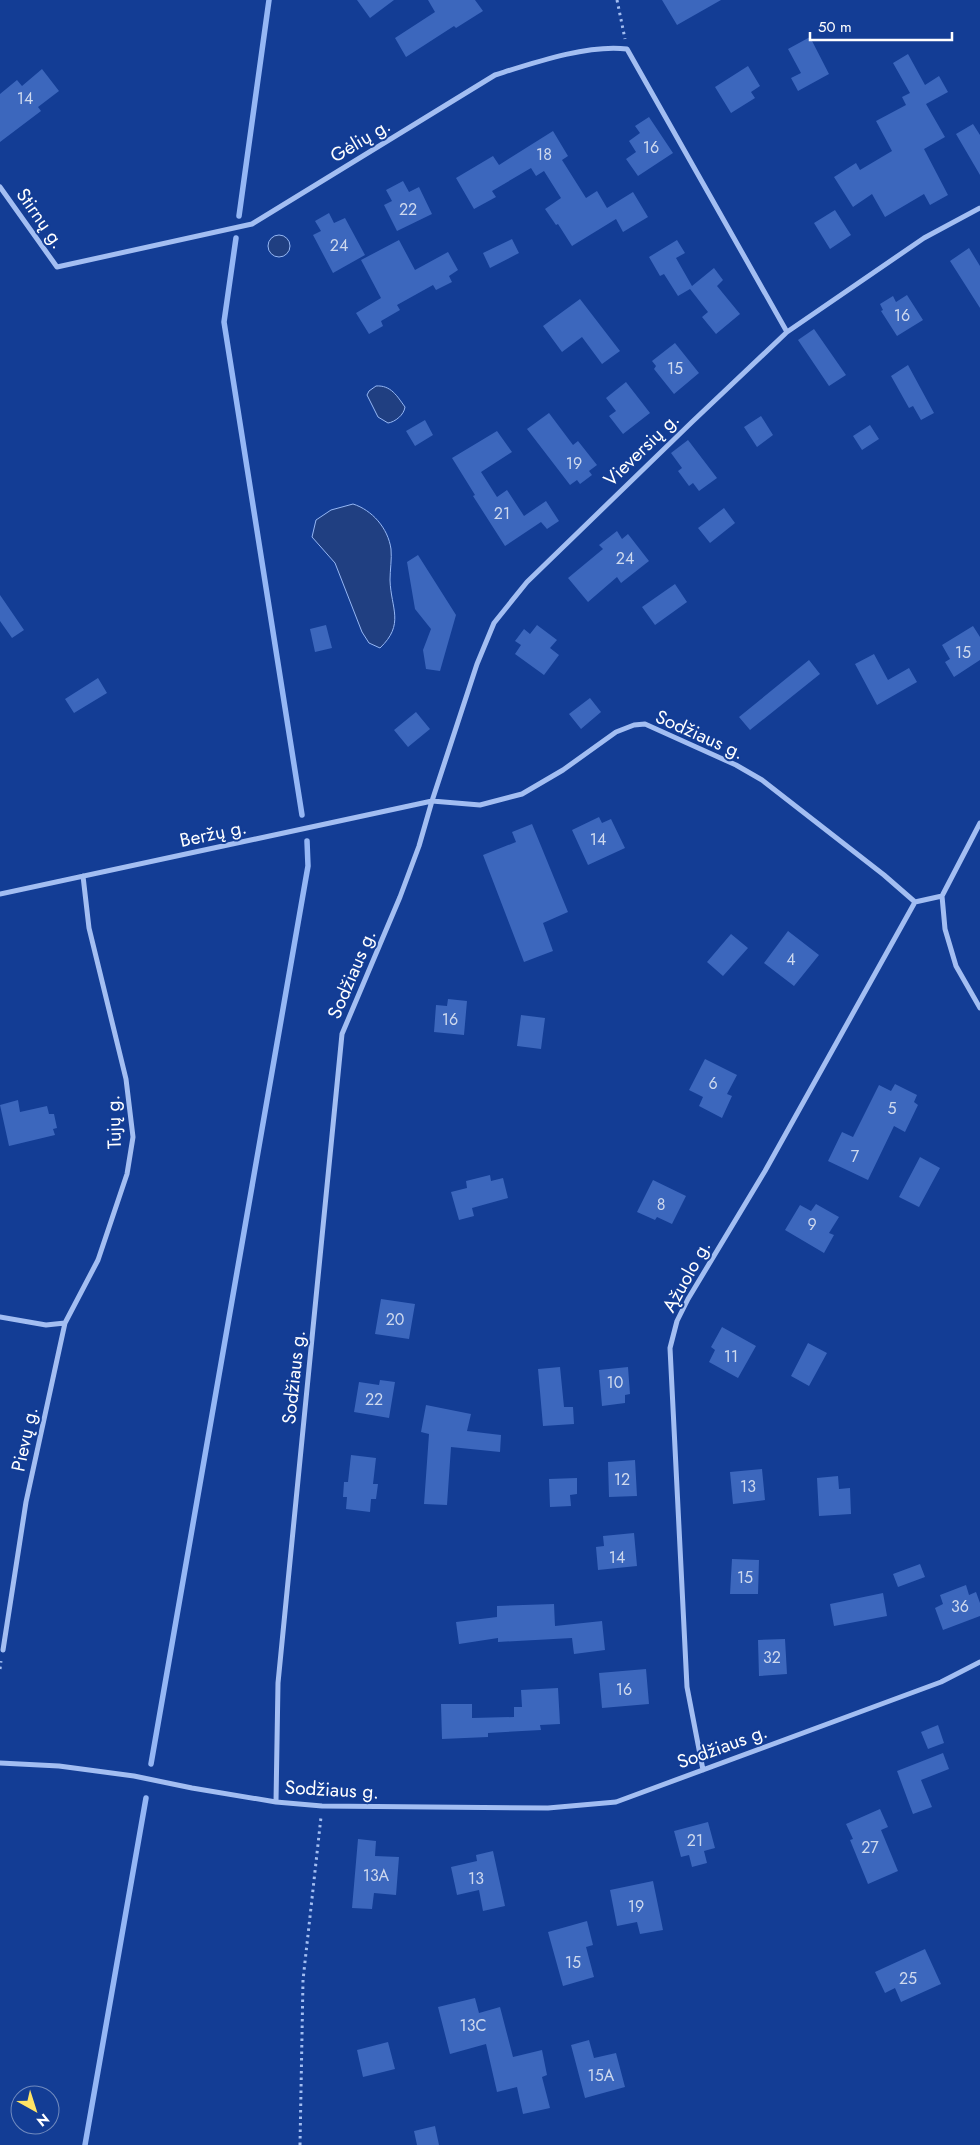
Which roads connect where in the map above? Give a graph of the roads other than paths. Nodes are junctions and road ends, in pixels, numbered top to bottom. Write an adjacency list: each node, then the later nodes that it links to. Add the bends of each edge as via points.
1 (0, 187): 3 (street, Stirnų g.)
2 (980, 208): 4 (street, Vieversių g., via 924,238)
3 (57, 267): 4 (street, Gėlių g., via 252,224 495,75 534,62 610,47 627,49)
4 (787, 332): 5 (street, Vieversių g., via 527,582 494,623)
5 (432, 801): 7 (street, Beržų g.); 10 (street, Sodžiaus g., via 480,805 522,794 563,770 616,732 634,724 645,724 762,780); 18 (street, Sodžiaus g., via 400,897 342,1034 278,1683)
6 (980, 823): 9 (street)
7 (82, 876): 8 (street, Beržų g.); 13 (street, Tujų g., via 89,928 126,1079 133,1137 127,1174 98,1260)
8 (0, 894)
9 (942, 896): 10 (street); 11 (street, via 945,929 956,966)
10 (915, 902): 17 (street, Ąžuolo g., via 765,1171 676,1322 670,1348 687,1687)
11 (980, 1008)
12 (0, 1317): 13 (street, via 46,1325)
13 (65, 1323): 14 (street, Pievų g., via 26,1502)
14 (3, 1650)
15 (980, 1662): 17 (street, Sodžiaus g., via 940,1682)
16 (0, 1763): 18 (street, via 59,1766 134,1776)
17 (703, 1770): 18 (street, Sodžiaus g., via 616,1802 548,1808 322,1806)
18 (276, 1802)

